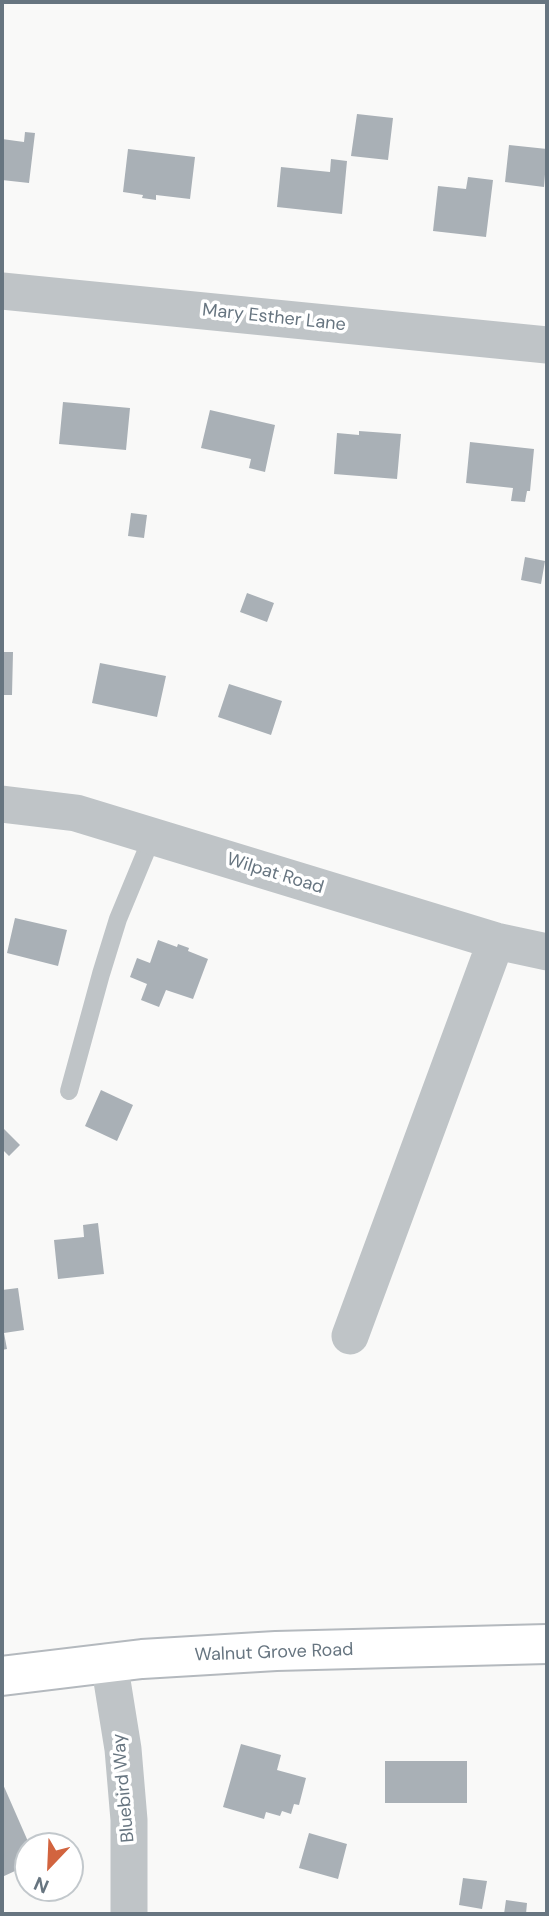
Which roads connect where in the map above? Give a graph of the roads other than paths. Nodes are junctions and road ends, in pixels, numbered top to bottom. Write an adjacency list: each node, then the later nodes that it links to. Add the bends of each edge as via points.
1 (2, 292): 2 (street, Mary Esther Lane)
2 (547, 345)
3 (2, 804): 4 (street, Wilpat Road, via 76,813)
4 (152, 837): 5 (street, Wilpat Road); 7 (lane, via 118,919)
5 (496, 941): 6 (street, Wilpat Road); 8 (street)
6 (547, 952)
7 (69, 1091)
8 (350, 1336)
9 (547, 1644): 10 (main road, Walnut Grove Road, via 276,1651)
10 (109, 1662): 11 (main road, Walnut Grove Road); 12 (street, Bluebird Way, via 128,1808)
11 (2, 1676)
12 (129, 1914)

